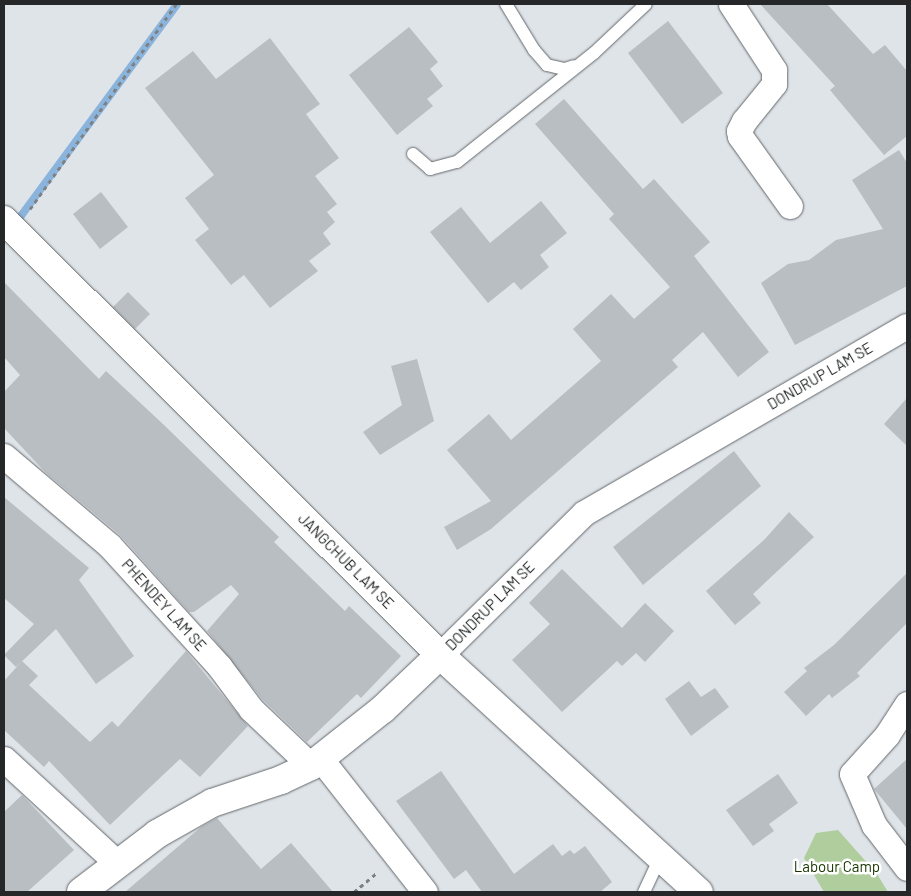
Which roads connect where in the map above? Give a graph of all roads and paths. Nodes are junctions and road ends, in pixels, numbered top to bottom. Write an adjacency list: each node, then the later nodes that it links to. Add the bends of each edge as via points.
1 (176, 4): 8 (path)
2 (506, 4): 5 (lane, via 534,50 547,64 565,69)
3 (646, 4): 5 (lane)
4 (731, 4): 7 (street, via 774,70 774,84 744,121 740,136)
5 (579, 64): 6 (lane, via 457,162 430,169)
6 (414, 154)
7 (790, 206)
8 (10, 225): 11 (main road, JANGCHUB LAM SE)
9 (907, 326): 11 (street, DONDRUP LAM SE, via 584,513)
10 (4, 456): 14 (street, PHENDEY LAM SE, via 109,545 219,666 252,709)
11 (440, 655): 14 (main road, DONDRUP LAM SE, via 383,709); 16 (main road, JANGCHUB LAM SE)
12 (907, 704): 18 (street, via 887,735 852,774 874,825)
13 (4, 759): 17 (street)
14 (315, 762): 15 (street, PHENDEY LAM SE); 17 (main road, DONDRUP LAM SE, via 281,780 212,803 156,834)
15 (396, 856): 20 (path); 21 (street, PHENDEY LAM SE)
16 (660, 856): 22 (lane); 23 (main road, JANGCHUB LAM SE)
17 (117, 863): 19 (main road, DONDRUP LAM SE)
18 (907, 868)
19 (81, 892)
20 (354, 892)
21 (425, 892)
22 (644, 892)
23 (699, 892)

